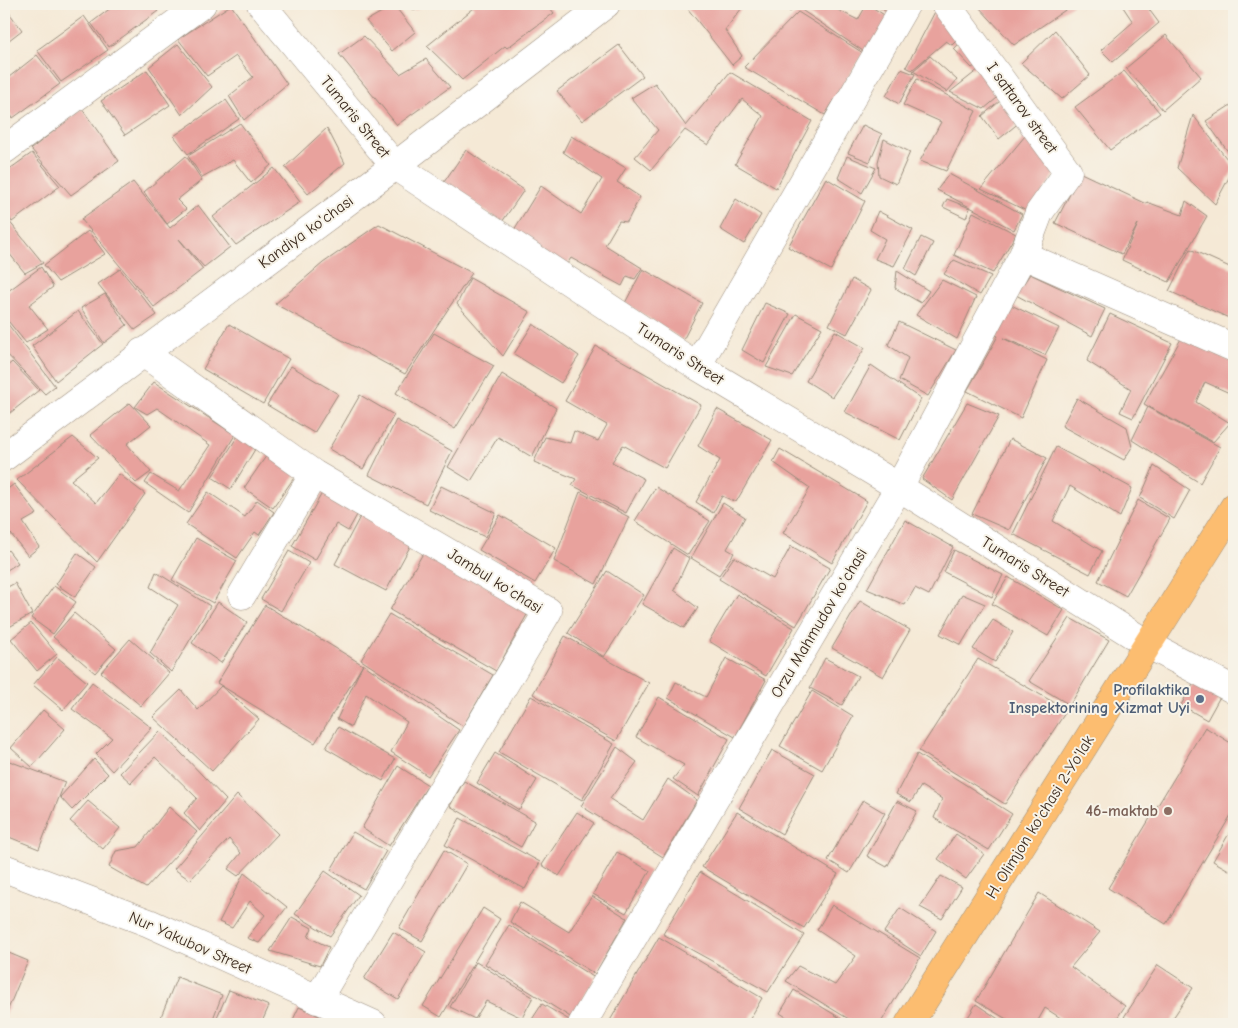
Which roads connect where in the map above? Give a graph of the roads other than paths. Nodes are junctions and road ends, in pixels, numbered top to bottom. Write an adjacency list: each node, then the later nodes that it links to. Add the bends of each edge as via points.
1 (202, 4): 6 (street)
2 (262, 4): 7 (street, Tumaris Street)
3 (606, 4): 7 (street, Kandiya ko'chasi)
4 (906, 4): 12 (street)
5 (946, 4): 8 (street, I sattarov street, via 1068,172)
6 (4, 150)
7 (395, 166): 11 (street, Kandiya ko'chasi); 12 (street, Tumaris Street)
8 (1039, 213): 9 (street, Orzu Mahmudov ko'chasi)
9 (1024, 255): 10 (street); 15 (street, Orzu Mahmudov ko'chasi)
10 (1234, 348)
11 (142, 352): 13 (street, Kandiya ko'chasi); 14 (street, Jambul ko'chasi)
12 (697, 366): 15 (street, Tumaris Street)
13 (4, 457)
14 (314, 474): 17 (street); 21 (street, Jambul ko'chasi, via 548,611)
15 (899, 487): 18 (street, Tumaris Street); 23 (street, Orzu Mahmudov ko'chasi)
16 (1234, 507): 18 (main road, H. Olimjon ko'chasi 2-Yo'lak)
17 (242, 595)
18 (1149, 645): 19 (street, Tumaris Street); 24 (main road, H. Olimjon ko'chasi 2-Yo'lak)
19 (1234, 690)
20 (4, 868): 21 (street, Nur Yakubov Street, via 148,923)
21 (317, 1000): 22 (street, Nur Yakubov Street)
22 (373, 1024)
23 (582, 1024)
24 (909, 1024)

